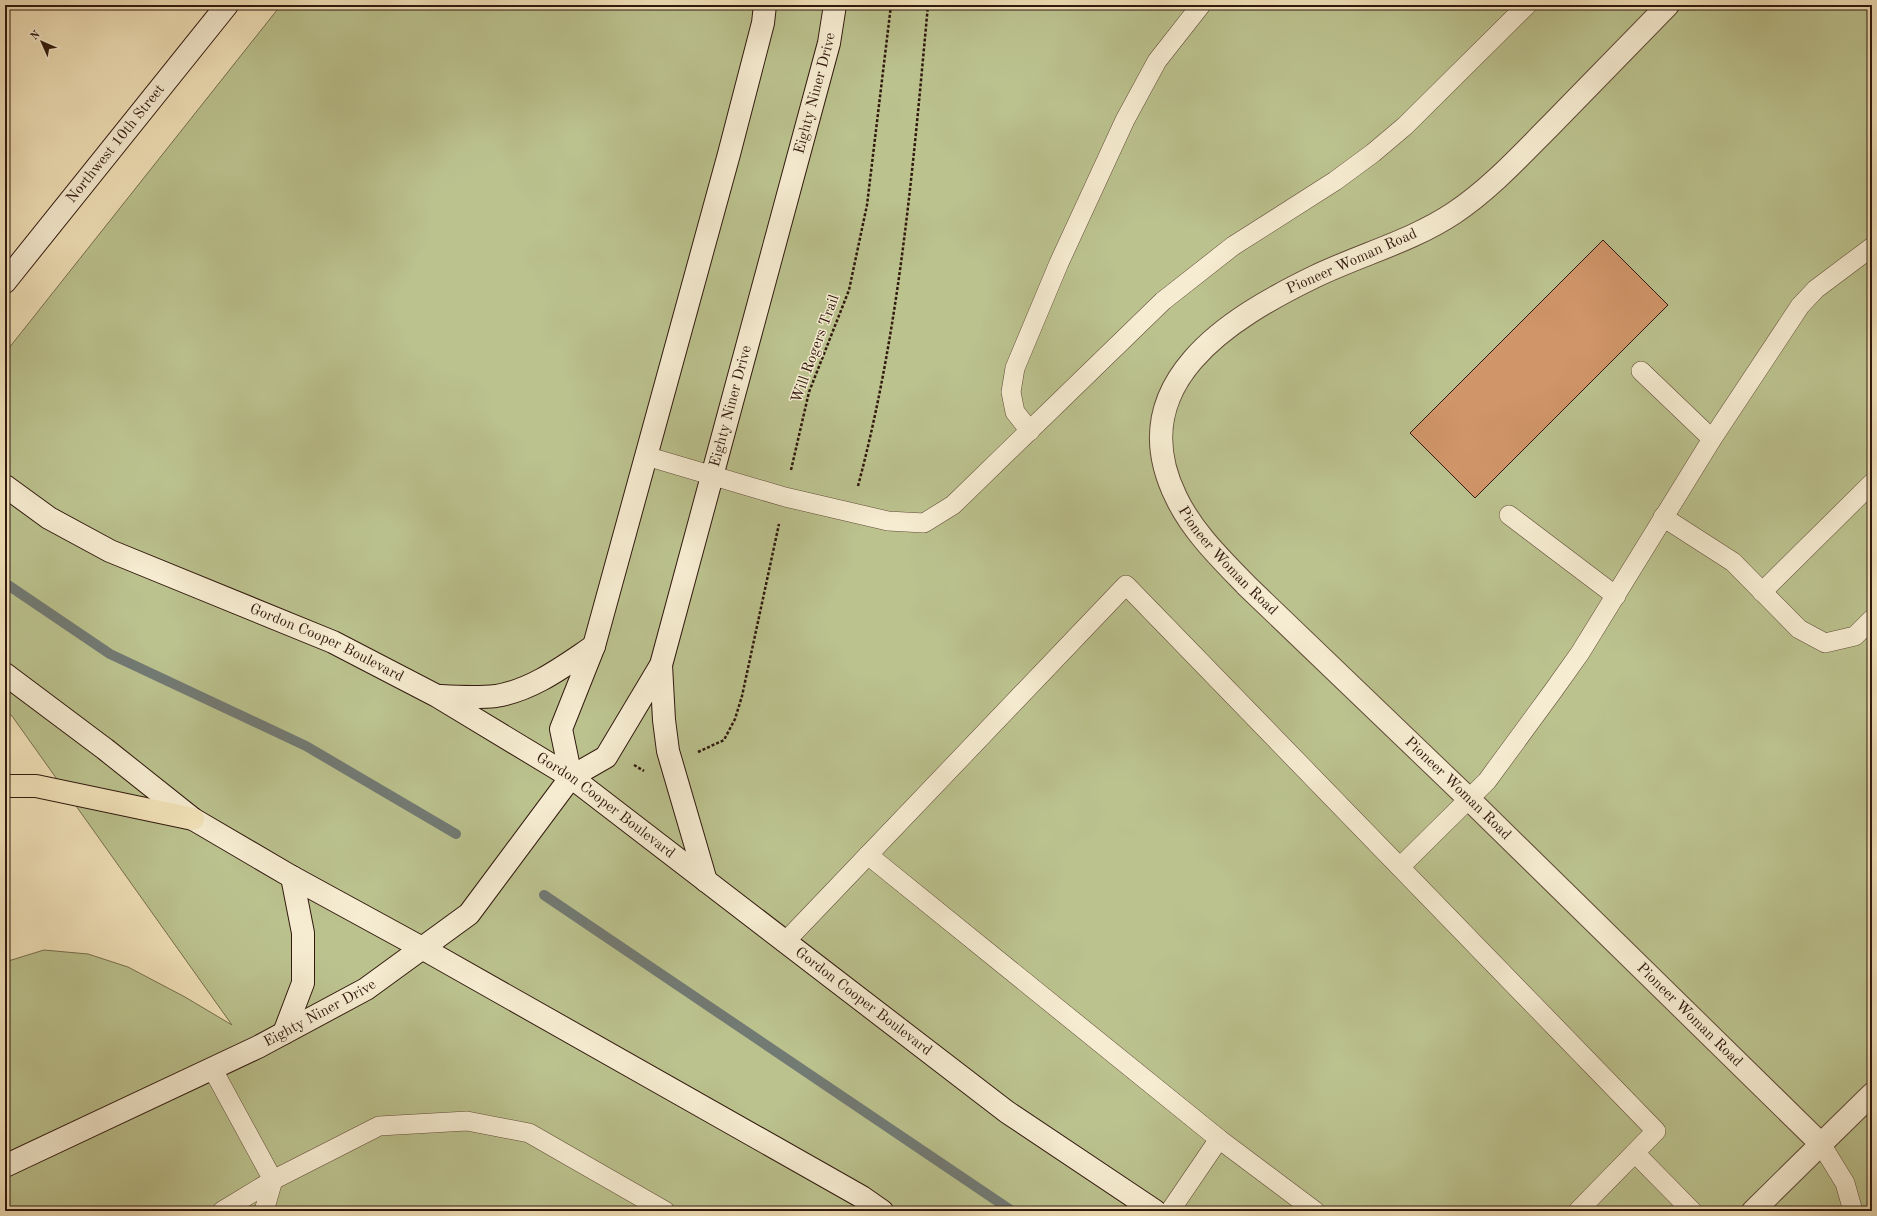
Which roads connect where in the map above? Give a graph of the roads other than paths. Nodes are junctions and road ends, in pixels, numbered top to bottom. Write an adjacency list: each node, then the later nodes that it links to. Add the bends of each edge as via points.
1 (226, 5): 8 (street, Northwest 10th Street)
2 (765, 5): 12 (street, via 763,23 729,154)
3 (835, 5): 13 (street, Eighty Niner Drive, via 829,43)
4 (1201, 5): 10 (lane, via 1157,61 1124,120 1058,263 1015,368 1011,392 1015,412)
5 (1527, 5): 10 (lane, via 1405,126 1335,181 1233,246 1197,273 1163,301)
6 (1668, 5): 27 (street, Pioneer Woman Road, via 1508,169 1462,207 1418,233 1317,276 1270,300 1230,324 1208,342 1180,378 1167,402 1160,427 1160,452 1176,497 1211,547 1246,585)
7 (1872, 247): 11 (lane, via 1816,289 1800,306)
8 (5, 282)
9 (1641, 371): 11 (lane)
10 (1030, 431): 13 (lane, via 953,505 924,523 888,522 785,497)
11 (1712, 439): 17 (lane)
12 (646, 456): 13 (lane); 21 (street)
13 (712, 475): 22 (street, Eighty Niner Drive)
14 (1872, 484): 18 (lane)
15 (5, 486): 24 (street, Gordon Cooper Boulevard, via 49,518 110,552 333,642)
16 (1509, 515): 19 (lane)
17 (1663, 517): 18 (lane, via 1733,562); 19 (lane)
18 (1762, 592): 20 (lane, via 1799,629 1825,643 1855,636)
19 (1616, 596): 27 (lane, via 1580,653 1505,759)
20 (1872, 619)
21 (594, 646): 24 (street, via 556,671 518,690 497,696); 25 (street, via 561,728)
22 (661, 665): 25 (street, Eighty Niner Drive, via 606,757); 32 (street, via 668,751)
23 (5, 674): 28 (street)
24 (437, 696): 25 (street, Gordon Cooper Boulevard)
25 (571, 777): 32 (street, Gordon Cooper Boulevard); 34 (street, Eighty Niner Drive, via 469,914)
26 (5, 786): 28 (highway, via 36,786)
27 (1469, 799): 30 (lane); 39 (street, Pioneer Woman Road)
28 (193, 819): 31 (street)
29 (868, 855): 30 (lane, via 1126,584); 33 (lane); 38 (lane)
30 (1400, 867): 40 (lane, via 1656,1131)
31 (292, 877): 34 (street); 35 (street, via 303,933 303,983)
32 (706, 881): 33 (street, Gordon Cooper Boulevard)
33 (785, 942): 47 (street, Gordon Cooper Boulevard, via 1007,1112)
34 (422, 948): 35 (street, Eighty Niner Drive, via 366,989); 46 (street, via 862,1197)
35 (284, 1032): 36 (street, Eighty Niner Drive)
36 (212, 1068): 41 (street, Eighty Niner Drive); 42 (lane)
37 (1872, 1094): 39 (street)
38 (1219, 1139): 48 (lane); 49 (lane)
39 (1821, 1144): 52 (street); 53 (lane, via 1845,1183)
40 (1635, 1153): 50 (lane); 51 (lane)
41 (5, 1166)
42 (273, 1180): 43 (lane); 44 (lane); 45 (lane, via 379,1126 467,1120 528,1133)
43 (222, 1211)
44 (264, 1211)
45 (664, 1211)
46 (882, 1211)
47 (1155, 1211)
48 (1170, 1211)
49 (1315, 1211)
50 (1578, 1211)
51 (1692, 1211)
52 (1753, 1211)
53 (1853, 1211)

